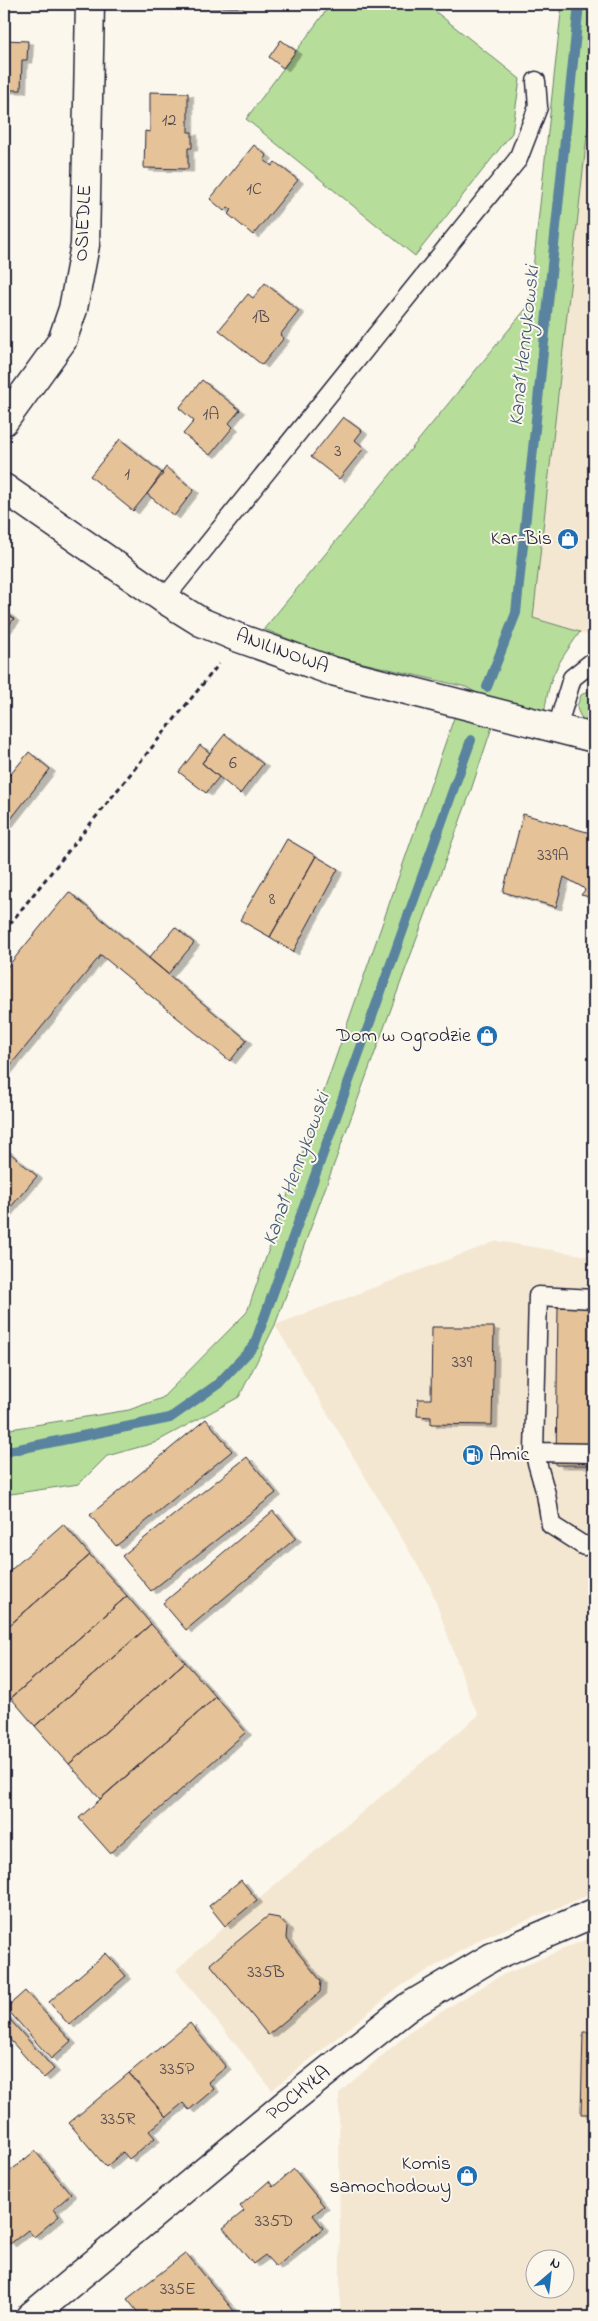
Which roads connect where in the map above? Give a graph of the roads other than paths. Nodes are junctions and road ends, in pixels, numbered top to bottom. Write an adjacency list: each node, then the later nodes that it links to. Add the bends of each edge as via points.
1 (90, 4): 3 (street, OSIEDLE, via 85,245 81,278 62,341)
2 (536, 81): 5 (lane, via 538,107 518,159)
3 (4, 421)
4 (4, 488): 5 (street, ANILINOWA)
5 (164, 599): 7 (street, ANILINOWA, via 201,622 332,671)
6 (594, 662): 7 (lane, via 572,678)
7 (557, 728): 8 (street, ANILINOWA)
8 (594, 738)
9 (594, 1299): 10 (lane, via 538,1296)
10 (534, 1452): 11 (lane); 12 (lane, via 551,1525 584,1546)
11 (594, 1453)
12 (594, 1544)
13 (594, 1913): 14 (street, POCHYŁA, via 492,1957 408,2007)
14 (30, 2317)

